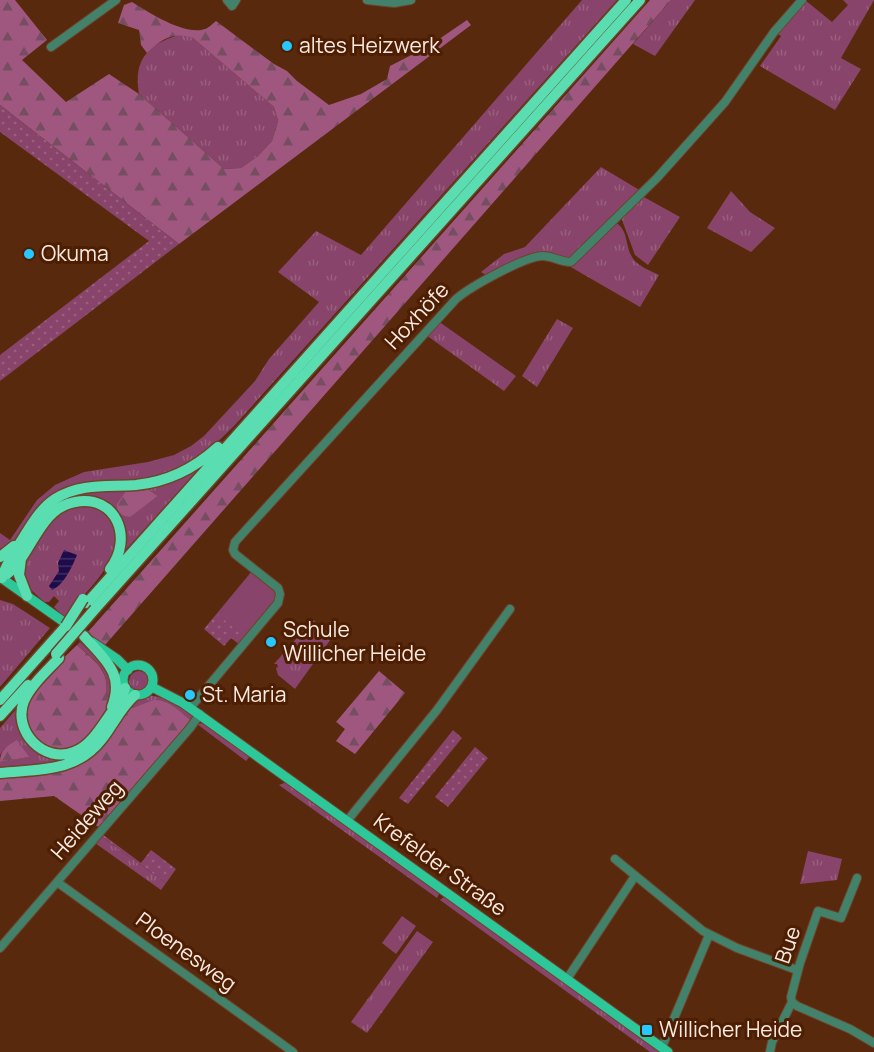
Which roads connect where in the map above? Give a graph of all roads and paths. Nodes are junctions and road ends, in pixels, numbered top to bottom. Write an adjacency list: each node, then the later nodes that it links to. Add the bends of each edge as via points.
1 (116, 0): 9 (street)
2 (228, 0): 3 (street, via 232,6)
3 (236, 0)
4 (366, 0): 5 (street)
5 (411, 0)
6 (626, 0): 10 (highway)
7 (640, 0): 16 (highway, via 134,565)
8 (802, 0): 25 (street, Hoxhöfe, via 725,102 657,178 571,262 543,256 527,260 456,298 235,542 235,554 278,588 278,603)
9 (51, 47)
10 (252, 418): 11 (highway, via 201,461 173,476 139,485 86,488 60,496 42,510); 16 (highway)
11 (26, 533): 13 (highway); 14 (highway)
12 (22, 556): 14 (highway); 15 (highway, via 19,575); 16 (highway, via 62,506 84,501 103,506 118,524 121,548)
13 (0, 557)
14 (1, 578): 15 (main road)
15 (27, 596): 18 (main road)
16 (91, 606): 19 (highway, bridge); 19 (highway, bridge, via 66,626)
17 (510, 609): 30 (street, via 438,710)
18 (84, 636): 20 (main road); 28 (highway, via 115,677 115,698)
19 (54, 653): 24 (highway); 27 (highway); 28 (highway, via 24,702 22,719 27,736 44,750 65,754 85,745)
20 (128, 670): 21 (main road, via 140,665 148,669 153,677); 22 (main road)
21 (152, 687): 23 (main road, via 147,693); 25 (main road, Krefelder Straße)
22 (125, 688): 23 (main road); 28 (highway)
23 (135, 695): 29 (highway, via 98,744 81,759 55,768)
24 (0, 700)
25 (190, 708): 26 (main road, Krefelder Straße)
26 (200, 714): 30 (main road, Krefelder Straße); 34 (street, Heideweg)
27 (0, 716)
28 (102, 725)
29 (0, 773)
30 (347, 821): 38 (main road, Krefelder Straße)
31 (615, 859): 32 (street)
32 (635, 876): 35 (street); 38 (street)
33 (857, 878): 37 (street, Bue, via 842,918 818,912)
34 (57, 882): 36 (street, Heideweg); 42 (street, Ploenesweg)
35 (709, 935): 37 (street); 41 (street)
36 (0, 948)
37 (797, 970): 39 (street, Bue)
38 (567, 979): 41 (main road, Krefelder Straße)
39 (792, 1002): 40 (street); 43 (street, Bue)
40 (874, 1043)
41 (665, 1050)
42 (293, 1052)
43 (770, 1052)

